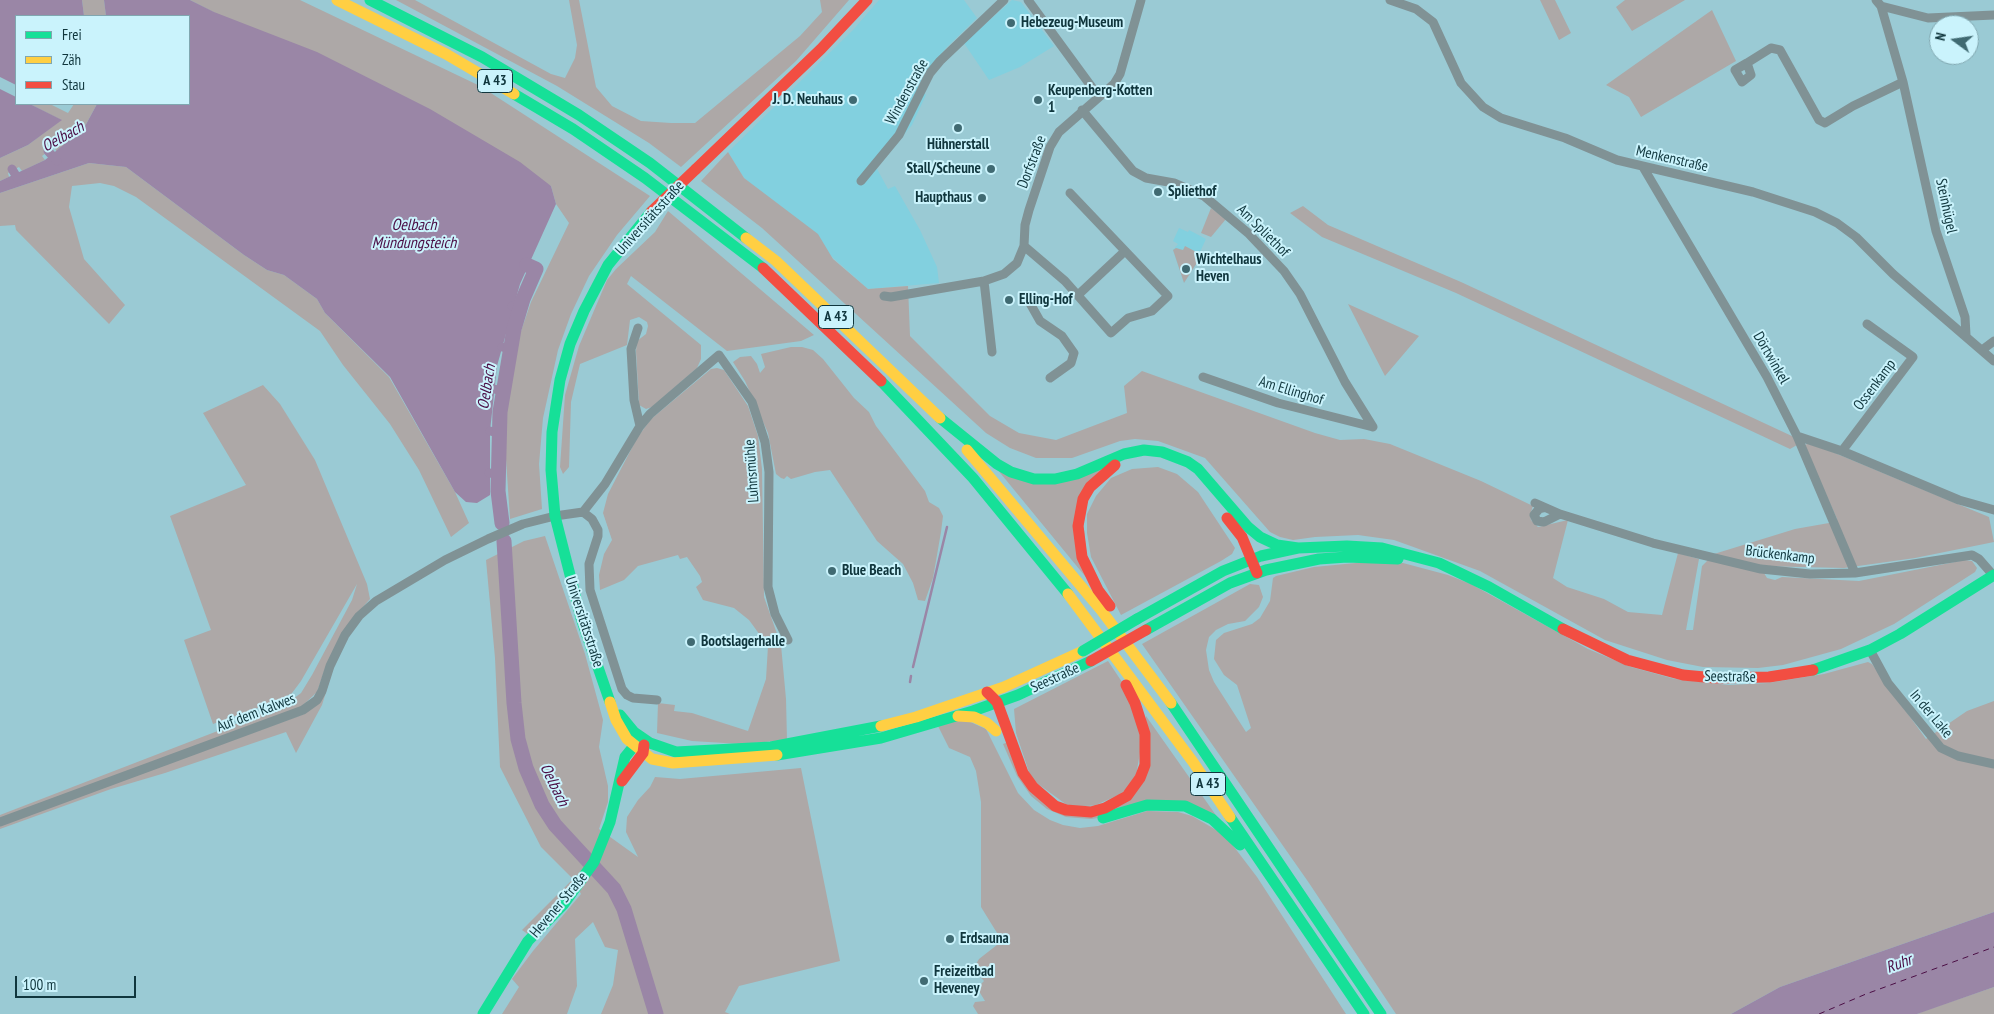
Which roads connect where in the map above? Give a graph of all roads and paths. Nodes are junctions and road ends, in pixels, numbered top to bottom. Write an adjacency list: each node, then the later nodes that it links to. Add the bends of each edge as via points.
1 (337, 0): 50 (main road, A 43, via 446,54 573,129 645,178 759,264 861,360 925,426 973,478)
2 (370, 0): 34 (main road, A 43, via 482,57 579,115 650,163 776,262)
3 (858, 0): 11 (main road, Universitätsstraße)
4 (868, 0): 11 (main road, Universitätsstraße)
5 (1004, 0): 17 (street, Windenstraße, via 930,73 899,135)
6 (1028, 0): 14 (street)
7 (1141, 0): 14 (street, via 1120,74)
8 (1390, 0): 16 (street, Menkenstraße, via 1416,9 1432,22 1461,83 1483,107 1501,118)
9 (1878, 3): 10 (street, via 1928,18); 13 (street, Steinhügel)
10 (1994, 15)
11 (821, 49): 42 (main road, Universitätsstraße, bridge, via 651,212 608,265 570,344 560,380 552,432)
12 (1747, 63): 13 (street, via 1771,48 1780,50 1819,120 1825,124 1853,106)
13 (1904, 82): 27 (street, Steinhügel, via 1936,231 1965,317)
14 (1099, 97): 15 (street, Dorfstraße)
15 (1082, 110): 19 (street, Dorfstraße, via 1050,147 1025,225); 36 (street, Am Spliethof, via 1133,171 1204,196 1248,233 1284,271)
16 (1642, 167): 27 (street, Menkenstraße, via 1753,192 1815,212 1837,223); 37 (street, Dörtwinkel, via 1767,377)
17 (861, 181)
18 (1070, 193): 20 (street)
19 (1024, 246): 21 (street, Dorfstraße, via 1011,269); 22 (street)
20 (1125, 251): 22 (street); 22 (street, via 1168,296 1152,311 1128,318 1111,333)
21 (984, 280): 23 (street); 30 (street)
22 (1078, 295)
23 (884, 296)
24 (1027, 298): 33 (street, via 1040,321 1062,336 1074,353 1071,363)
25 (1867, 324): 38 (street, Ossenkamp, via 1913,357)
26 (638, 328): 35 (street, via 631,350 634,400)
27 (1966, 335): 29 (street, Menkenstraße)
28 (1994, 341): 29 (street)
29 (1982, 350): 31 (street, Menkenstraße)
30 (992, 352)
31 (1994, 361)
32 (1203, 377): 36 (street, Am Ellinghof, via 1278,403)
33 (1050, 378)
34 (944, 422): 43 (main road, via 997,464 1034,479 1078,474 1124,454 1144,450 1162,452 1198,469); 57 (main road, A 43, via 1101,610)
35 (640, 426): 40 (street, via 605,484); 51 (street, Luhnsmühle, via 719,355 740,382 752,402 765,442 769,472 768,587 775,614)
36 (1373, 427)
37 (1798, 436): 38 (street); 47 (street, Dörtwinkel)
38 (1842, 451): 39 (street, via 1959,500)
39 (1994, 510)
40 (583, 512): 42 (street, Auf dem Kalwes); 55 (street, via 598,530 589,564 590,590 622,689 633,698)
41 (1560, 514): 41 (street, Brückenkamp, via 1539,506 1534,515 1537,522 1544,522); 47 (street, Brückenkamp, via 1653,543 1762,569 1810,574)
42 (554, 516): 54 (main road, Universitätsstraße, via 581,618); 63 (street, Auf dem Kalwes, via 523,524 488,539 376,601 359,616 338,648 317,700 303,710)
43 (1248, 527): 44 (main road, via 1276,545); 45 (main road)
44 (1298, 548): 45 (main road, Seestraße); 48 (main road, Seestraße, via 1382,548 1432,561)
45 (1257, 558): 46 (main road); 53 (main road, Seestraße, bridge, via 1193,587 1083,651); 57 (main road, via 1211,495 1197,480 1174,465 1139,459 1116,465 1098,478 1087,493 1078,526 1082,557 1098,590 1160,679)
46 (1261, 571): 48 (main road, Seestraße, via 1319,559 1385,557); 56 (main road, Seestraße, bridge, via 1208,594 1091,661)
47 (1855, 573): 49 (street, Brückenkamp, via 1972,555 1979,558)
48 (1464, 575): 52 (main road, Seestraße, via 1600,648 1627,660 1683,675 1769,677 1820,669)
49 (1993, 575): 52 (main road, Seestraße)
50 (1070, 597): 56 (main road, via 1135,703 1146,744 1145,765 1137,783 1127,796 1091,812 1055,806 1032,787 1023,773); 64 (main road, A 43, via 1193,762)
51 (788, 640)
52 (1870, 650): 62 (street, In der Lake, via 1888,683 1941,748 1958,756)
53 (987, 692): 56 (main road); 60 (main road, Seestraße, via 870,729 771,747 687,753 665,750)
54 (607, 694): 60 (main road, Universitätsstraße, via 628,725); 61 (main road, Universitätsstraße, via 621,730)
55 (658, 700)
56 (992, 704): 58 (main road, Seestraße); 59 (main road)
57 (1172, 704): 67 (main road, A 43)
58 (958, 716): 59 (main road, via 987,723); 61 (main road, Seestraße, via 863,742 764,758 673,763 652,759)
59 (996, 731): 64 (main road, via 1023,788 1046,810 1080,821 1157,804 1185,806 1212,818 1229,832 1276,895)
60 (646, 740): 61 (main road)
61 (638, 749): 65 (main road, Hevener Straße, via 619,787 600,849 586,874 563,905 528,941)
62 (1994, 764)
63 (0, 822)
64 (1294, 910): 66 (main road, A 43)
65 (483, 1014)
66 (1364, 1014)
67 (1381, 1014)

